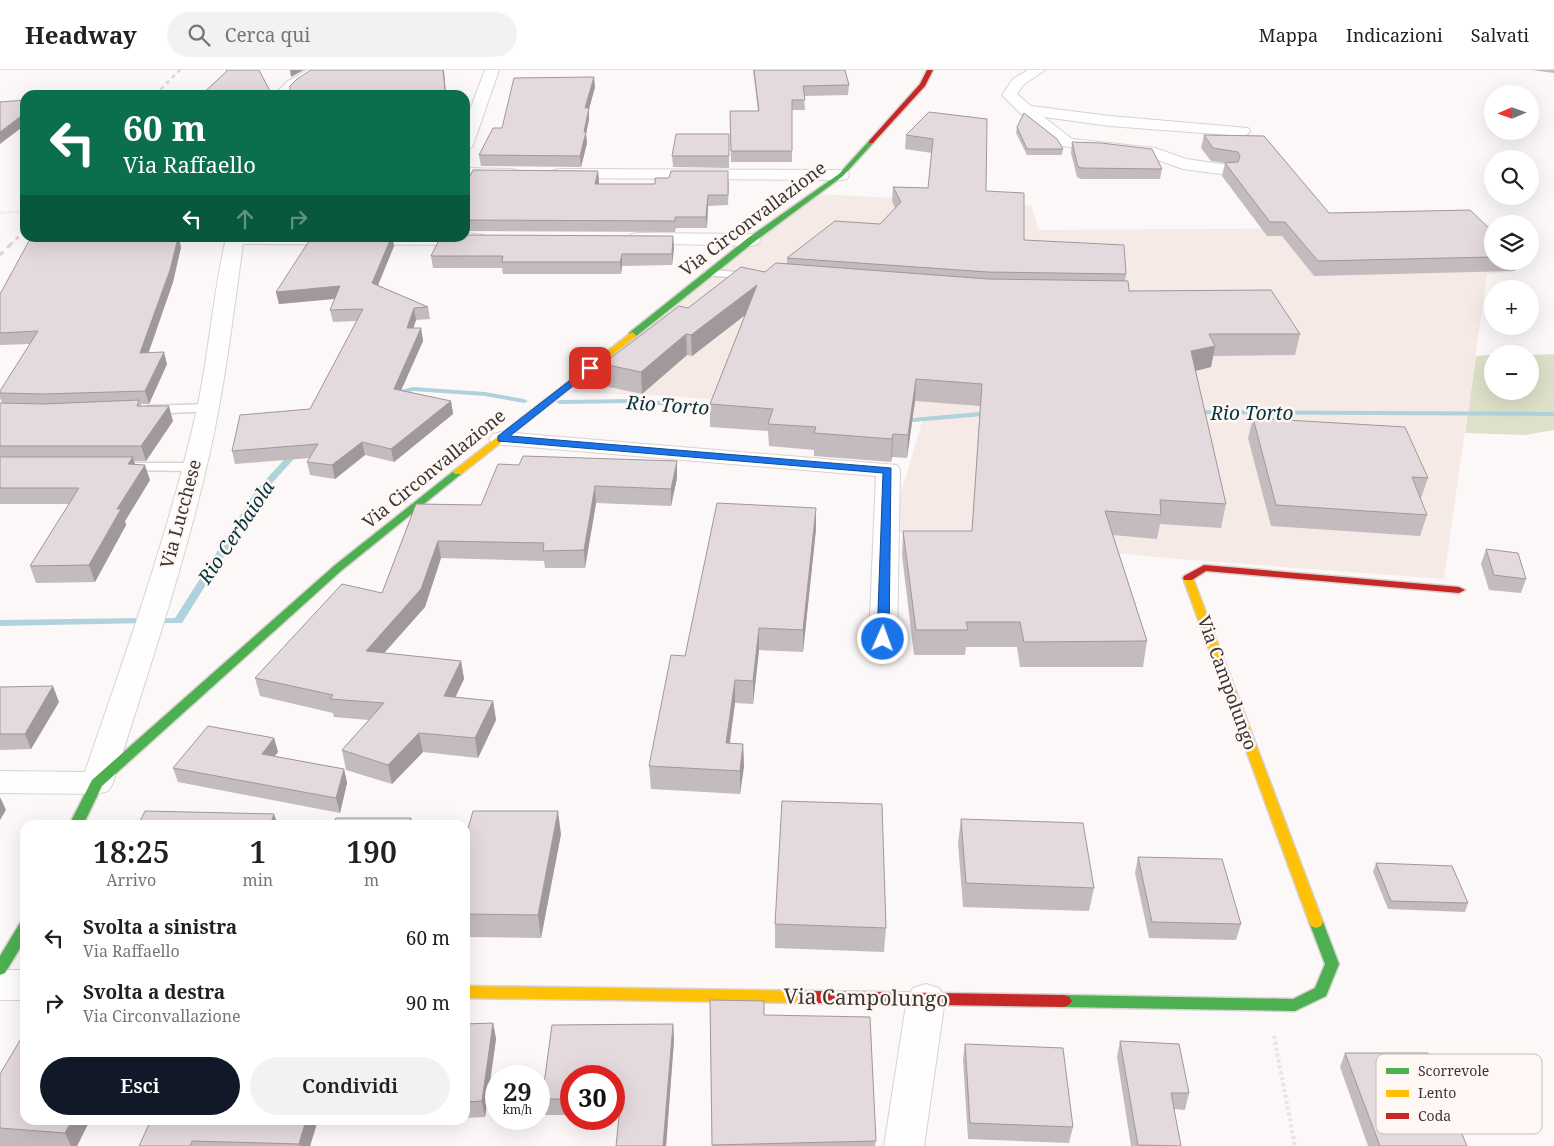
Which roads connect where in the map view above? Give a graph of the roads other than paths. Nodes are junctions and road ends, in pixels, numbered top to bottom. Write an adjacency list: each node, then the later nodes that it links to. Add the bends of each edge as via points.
1 (319, 70): 5 (street)
2 (492, 70): 6 (street)
3 (930, 70): 13 (main road, Via Circonvallazione, via 923,85)
4 (1038, 70): 7 (street, via 1018,82 1010,95)
5 (286, 90)
6 (472, 106)
7 (1025, 110): 8 (street, via 1110,121); 9 (street, via 1068,142 1155,154 1183,164)
8 (1242, 131)
9 (1228, 170)
10 (470, 174): 11 (street)
11 (524, 174)
12 (544, 174): 13 (street)
13 (841, 175): 17 (main road, Via Circonvallazione)
14 (470, 239): 15 (street)
15 (498, 239)
16 (624, 239): 17 (street)
17 (750, 240): 19 (main road, Via Circonvallazione)
18 (234, 242): 21 (street, Via Lucchese)
19 (709, 273): 20 (lane); 23 (main road, Via Circonvallazione)
20 (769, 278)
21 (208, 408): 22 (lane); 25 (street, Via Lucchese)
22 (133, 410)
23 (501, 438): 27 (street, via 888,470); 29 (main road, Via Circonvallazione, via 338,568)
24 (107, 467): 25 (lane)
25 (194, 467): 29 (street, Via Lucchese, via 171,554)
26 (1459, 590): 36 (main road, Via Campolungo, via 1204,568 1188,577 1332,964 1321,992 1295,1005)
27 (883, 639)
28 (0, 782): 29 (street)
29 (97, 783): 30 (main road)
30 (78, 820)
31 (20, 935): 32 (main road)
32 (0, 969)
33 (0, 985): 34 (street)
34 (20, 986)
35 (470, 992): 36 (main road, Via Campolungo)
36 (926, 999): 37 (street)
37 (904, 1146)

